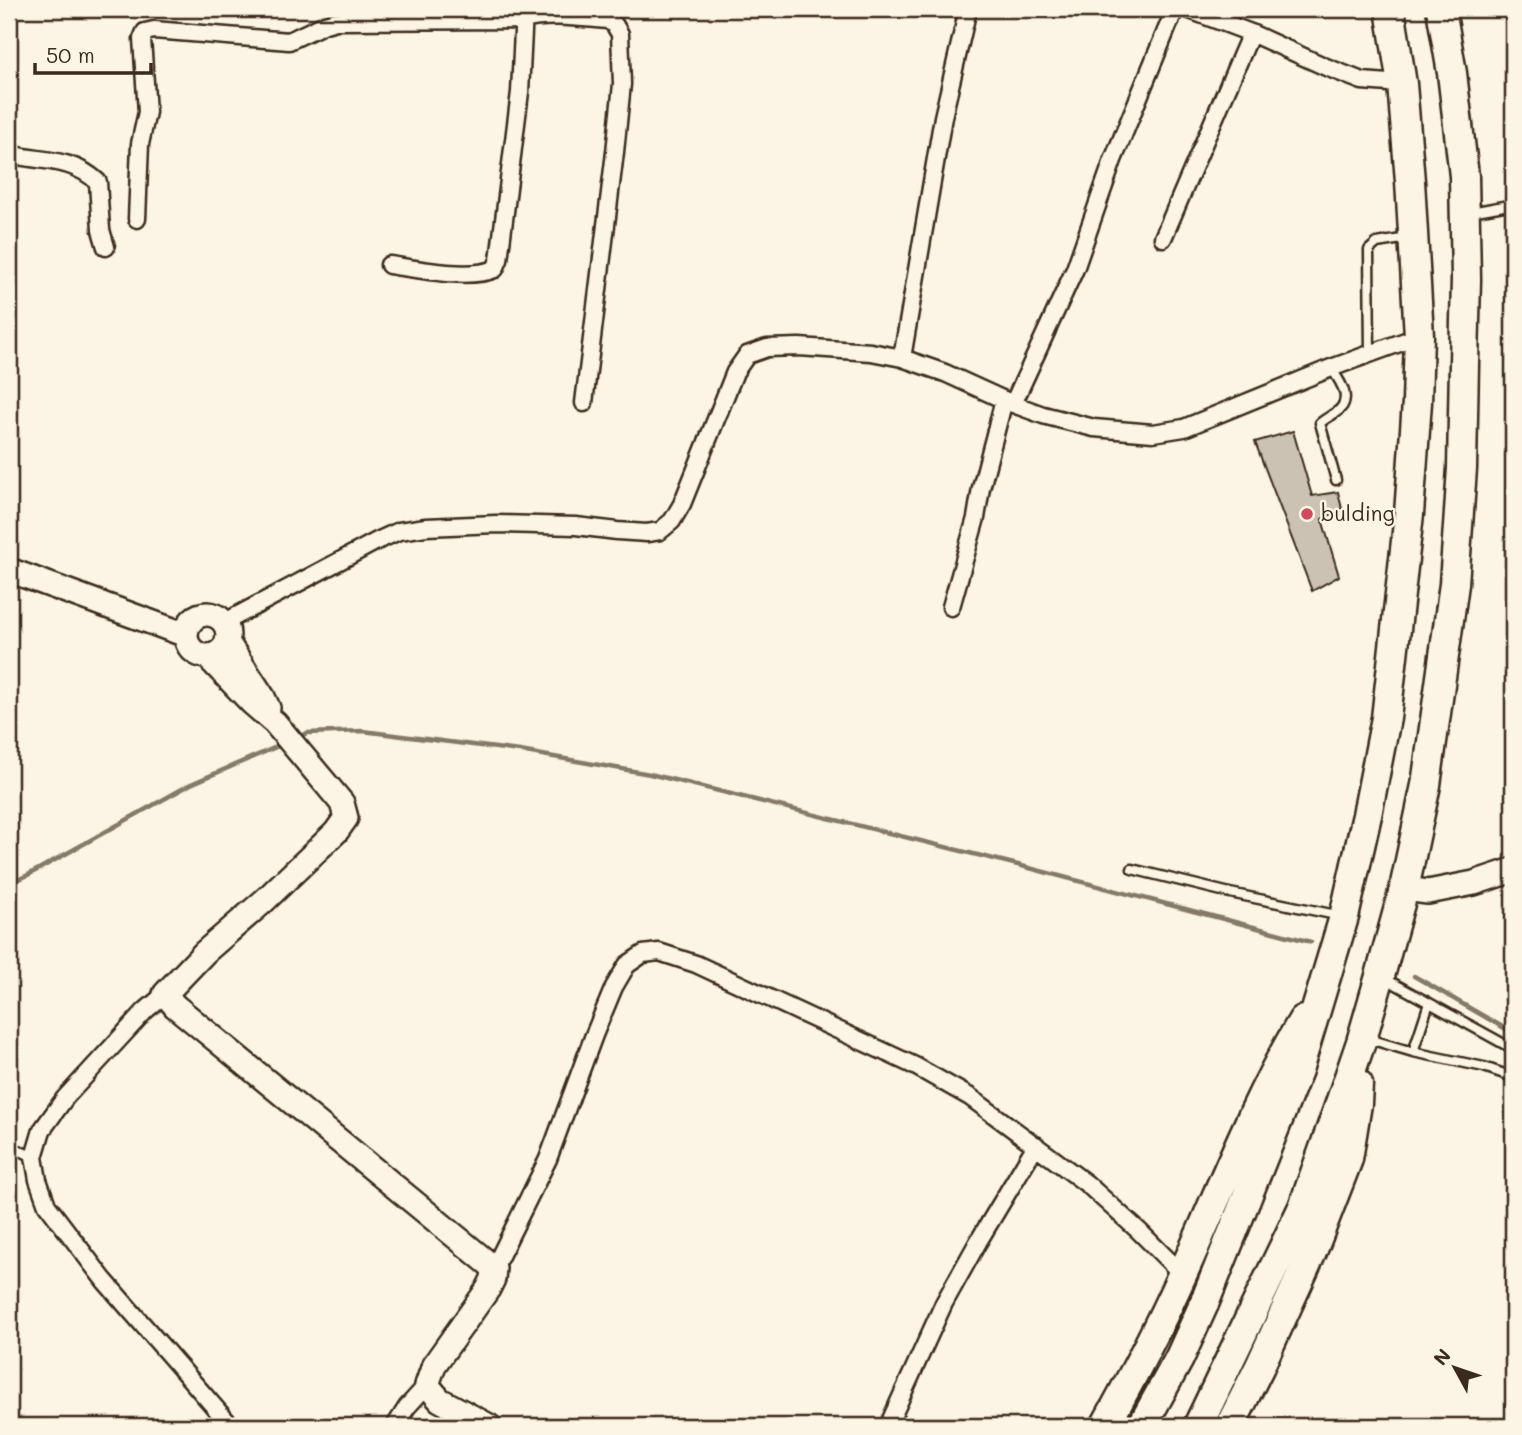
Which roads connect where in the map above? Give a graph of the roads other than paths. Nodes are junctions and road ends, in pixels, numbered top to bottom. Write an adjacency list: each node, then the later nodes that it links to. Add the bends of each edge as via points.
1 (968, 9): 19 (street, via 943,117)
2 (1175, 9): 21 (street, via 1112,160 1075,269)
3 (1187, 9): 7 (street)
4 (1390, 9): 8 (highway)
5 (1441, 9): 11 (highway, via 1464,176)
6 (524, 14): 12 (street, via 335,21 289,41 145,32 147,112); 16 (street, via 520,92 495,269 464,273); 22 (street, via 607,20 620,34 622,83)
7 (1251, 33): 8 (street, via 1362,81); 13 (street)
8 (1402, 84): 14 (highway)
9 (9, 154): 15 (street, via 51,160 86,172 98,182)
10 (1513, 202): 11 (lane)
11 (1464, 213): 32 (highway, via 1462,468 1454,584 1426,785)
12 (137, 219)
13 (1163, 238)
14 (1413, 238): 17 (highway); 18 (lane, via 1377,243 1368,250)
15 (106, 247)
16 (389, 265)
17 (1419, 335): 18 (street); 33 (highway, via 1409,514 1386,718)
18 (1370, 354): 20 (street)
19 (902, 358): 21 (street); 26 (street, via 799,347 767,348 747,355 723,399 682,504 660,531 496,524 399,531)
20 (1331, 368): 21 (street, via 1184,428 1153,433 1094,428); 23 (lane, via 1344,386 1344,401 1338,412 1320,423)
21 (1008, 402): 25 (street)
22 (584, 403)
23 (1336, 480)
24 (9, 570): 27 (street)
25 (951, 607)
26 (226, 632): 27 (street, via 220,618 201,614 190,622); 28 (street, via 219,652); 29 (street)
27 (186, 635): 28 (street, via 190,647)
28 (206, 656): 29 (street)
29 (275, 723): 36 (street, via 342,803 346,818)
30 (1132, 869): 33 (lane)
31 (1513, 870): 32 (street, via 1428,892)
32 (1404, 889): 34 (highway)
33 (1344, 917): 35 (highway)
34 (1380, 976): 37 (lane); 38 (highway)
35 (1321, 991): 46 (highway, via 1279,1059); 53 (highway, via 1298,1070 1227,1250 1179,1359)
36 (165, 994): 44 (street, via 65,1098 42,1130); 45 (street)
37 (1429, 1003): 39 (lane); 40 (lane)
38 (1362, 1040): 40 (lane); 54 (highway, via 1303,1207); 55 (highway, via 1348,1159 1312,1252)
39 (1513, 1049)
40 (1413, 1052): 41 (lane)
41 (1513, 1077)
42 (1036, 1145): 45 (street, via 970,1097 915,1066 696,964 659,952 643,954 627,965 614,987 548,1159); 46 (street, via 1087,1184); 51 (street, via 944,1303)
43 (9, 1146): 44 (lane)
44 (34, 1157): 48 (street, via 47,1205 104,1280)
45 (494, 1268): 47 (street, via 488,1289 434,1365)
46 (1182, 1274): 52 (highway)
47 (427, 1385): 49 (street); 50 (street, via 440,1400)
48 (231, 1426)
49 (395, 1426)
50 (489, 1426)
51 (888, 1426)
52 (1105, 1426)
53 (1142, 1426)
54 (1198, 1426)
55 (1230, 1426)

